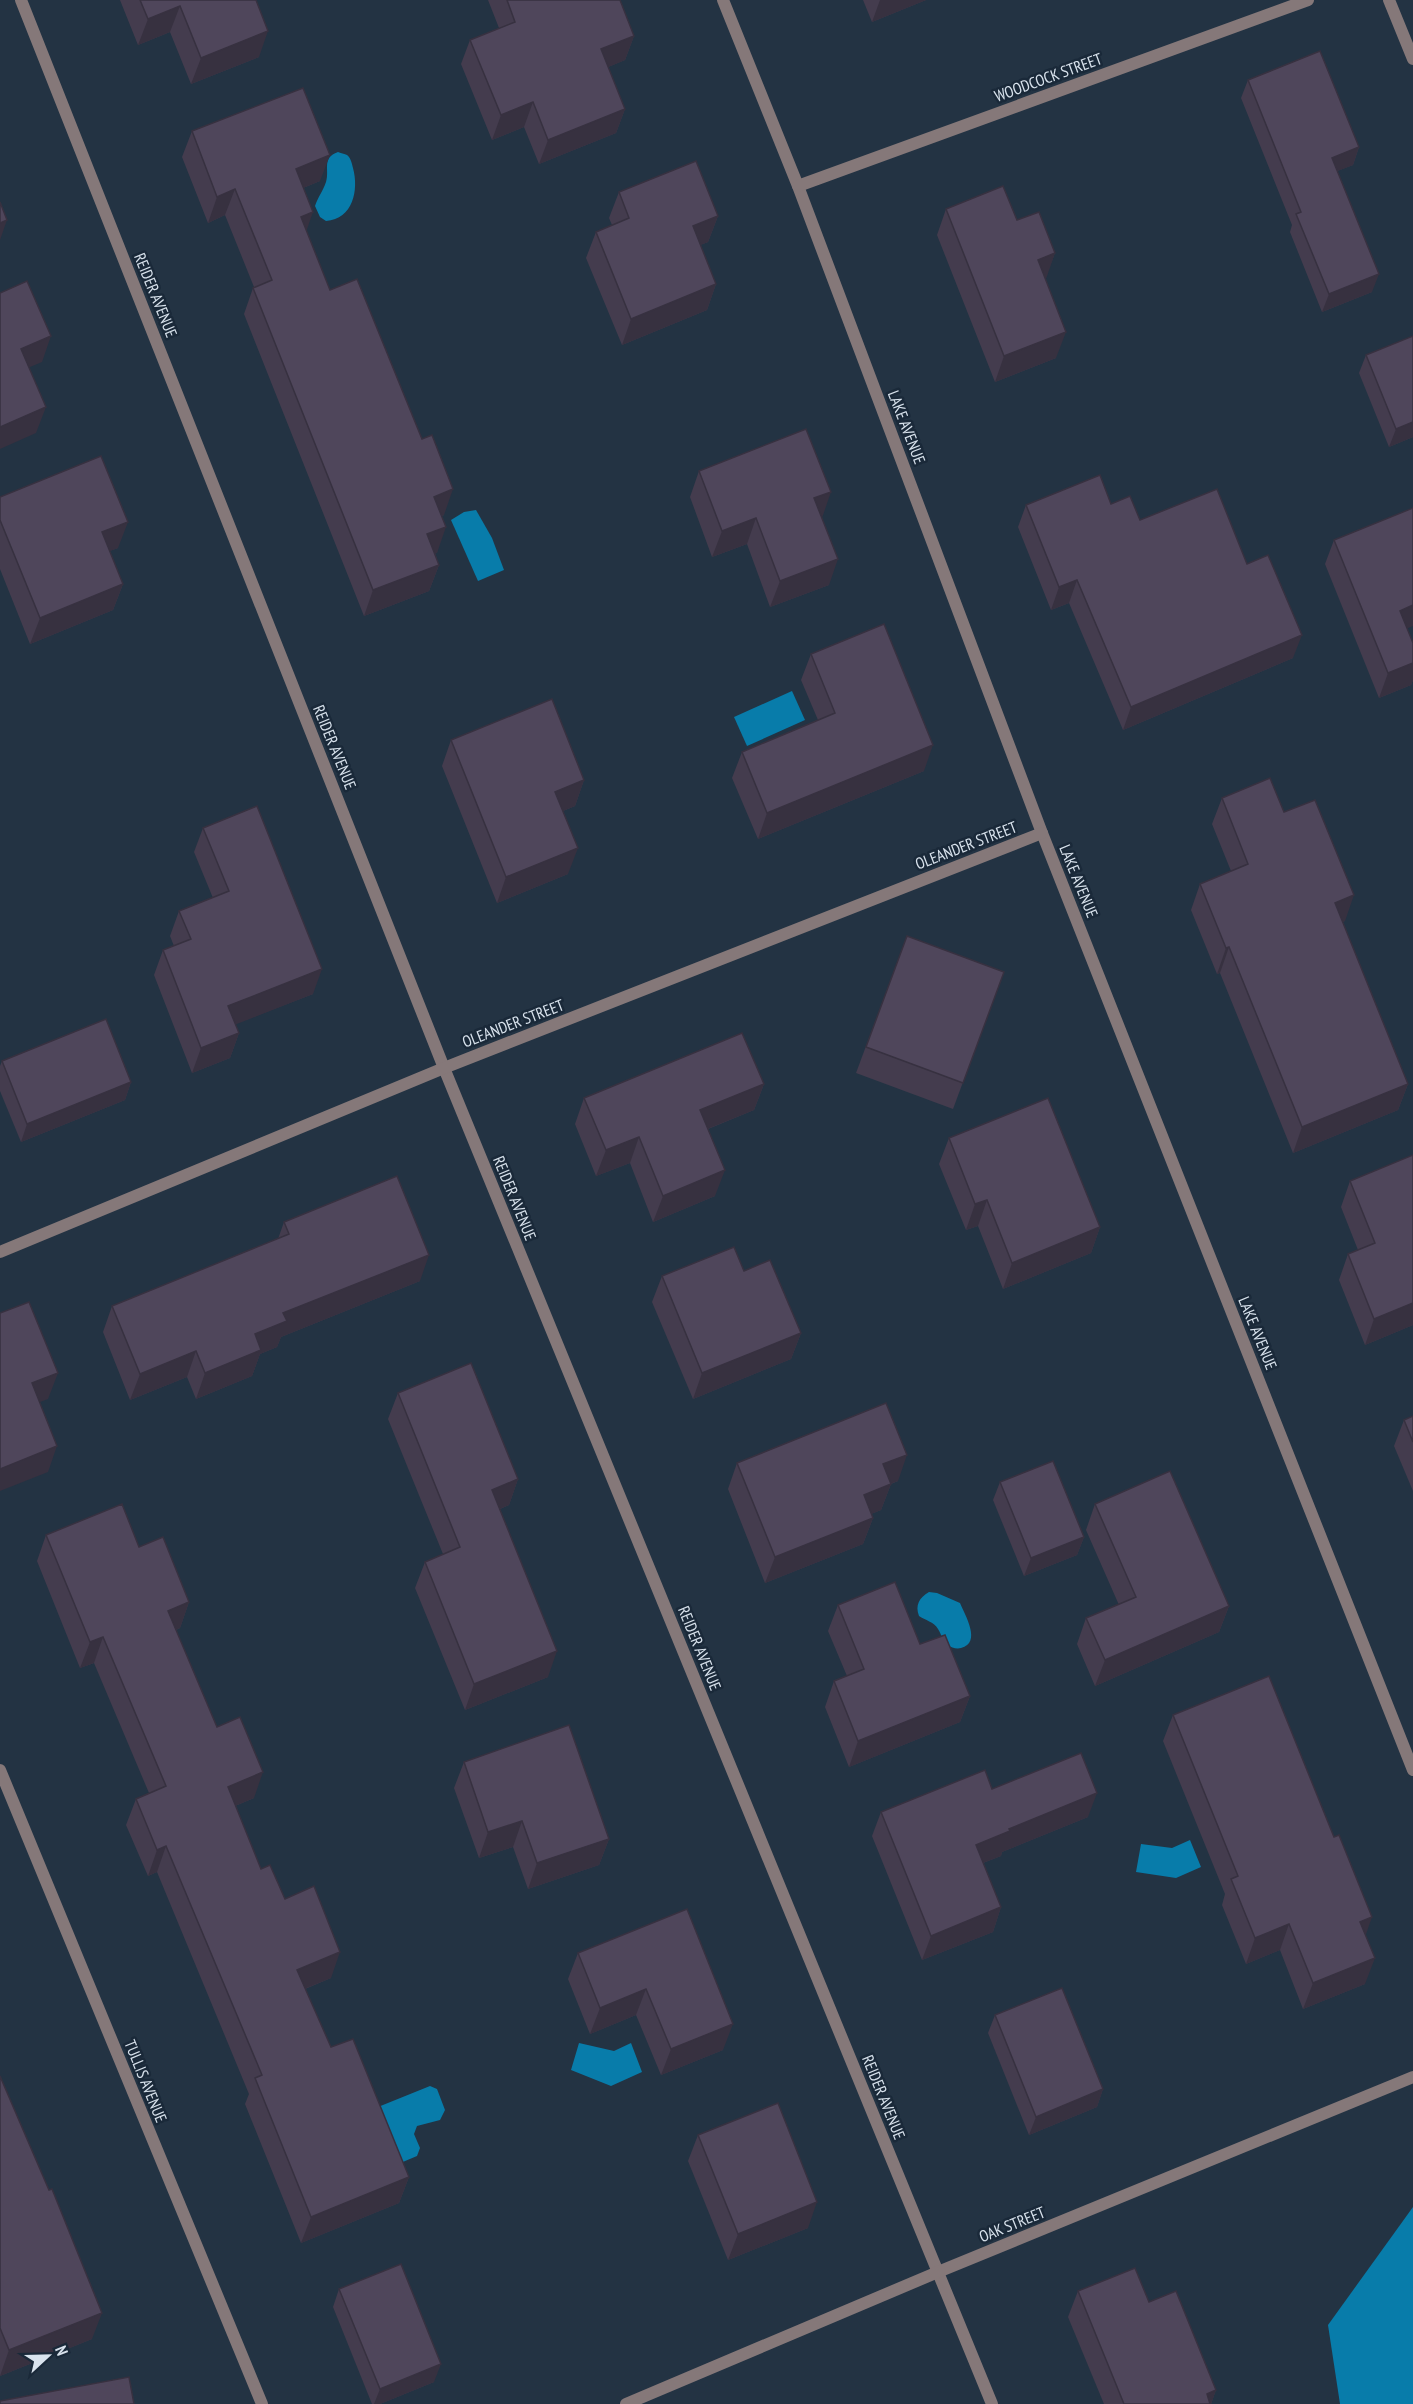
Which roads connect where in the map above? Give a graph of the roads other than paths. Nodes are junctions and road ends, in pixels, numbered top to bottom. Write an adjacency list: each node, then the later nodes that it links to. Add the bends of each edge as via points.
1 (21, 0): 8 (street, REIDER AVENUE)
2 (723, 0): 6 (street, LAKE AVENUE)
3 (1308, 0): 6 (street, WOODCOCK STREET)
4 (1389, 0): 5 (street)
5 (1413, 59)
6 (798, 186): 7 (street, LAKE AVENUE)
7 (1042, 833): 8 (street, OLEANDER STREET); 11 (street, LAKE AVENUE)
8 (444, 1068): 9 (street, OLEANDER STREET); 13 (street, REIDER AVENUE)
9 (0, 1252)
10 (0, 1770): 14 (street, TULLIS AVENUE)
11 (1413, 1770)
12 (1413, 2077): 13 (street, OAK STREET)
13 (938, 2272): 15 (street, OAK STREET); 16 (street, REIDER AVENUE)
14 (262, 2404)
15 (626, 2404)
16 (992, 2404)

